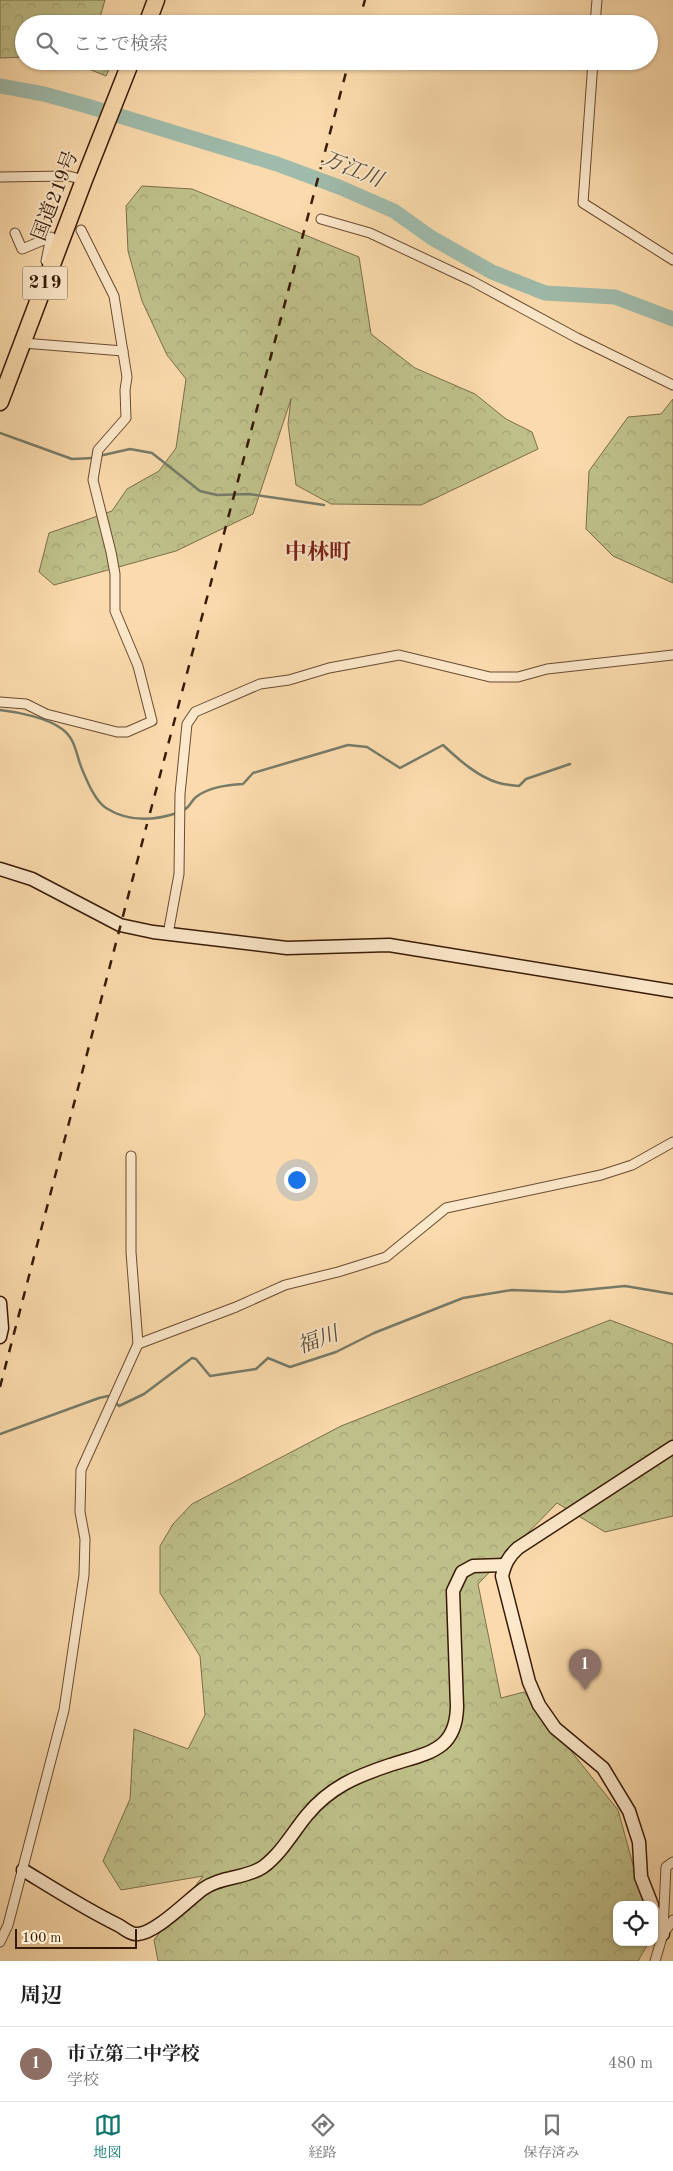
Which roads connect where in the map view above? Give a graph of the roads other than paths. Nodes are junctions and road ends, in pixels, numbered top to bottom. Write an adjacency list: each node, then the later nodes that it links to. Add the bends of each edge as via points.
1 (156, 0): 3 (highway)
2 (597, 0): 4 (street)
3 (150, 15)
4 (596, 15)
5 (128, 70): 8 (highway, 国道219号 / 219)
6 (592, 70): 12 (street, via 583,203)
7 (0, 177): 8 (street, via 69,176)
8 (84, 180): 13 (highway, 国道219号 / 219)
9 (321, 219): 16 (street, via 370,233 472,281)
10 (81, 230): 15 (street, via 114,296)
11 (15, 234): 13 (street, via 22,249 51,237 46,261)
12 (673, 260)
13 (53, 264): 14 (highway, 国道219号 / 219)
14 (23, 343): 15 (street); 17 (highway, 国道219号 / 219)
15 (123, 351): 19 (street, via 126,418 98,450 93,480 115,574 115,611 138,666 152,721 127,732 118,732 46,714 26,704)
16 (673, 385)
17 (0, 402)
18 (673, 655): 21 (street, via 547,669 518,677 490,677 399,655 260,684 195,712 187,724 180,794 179,874)
19 (0, 702)
20 (0, 869): 21 (street, via 32,879 120,925)
21 (168, 934): 22 (street, via 287,948 389,946)
22 (673, 991)
23 (673, 1142): 27 (street, via 632,1165 601,1175 446,1208 386,1257 285,1285 236,1308)
24 (131, 1156): 27 (street, via 131,1252)
25 (0, 1303): 26 (street)
26 (0, 1337)
27 (138, 1344): 31 (street, via 81,1470 84,1575 74,1648 64,1710)
28 (673, 1447): 29 (street, via 518,1548)
29 (505, 1565): 31 (street, via 473,1566 462,1572 453,1590 457,1719 451,1736 427,1753 341,1784 316,1804 261,1868 212,1884 144,1934 135,1935); 32 (street, via 502,1576 532,1689 555,1728 603,1768 630,1811 639,1842 641,1877)
30 (673, 1862): 35 (street, via 666,1867)
31 (23, 1870): 36 (street)
32 (650, 1901)
33 (673, 1920): 35 (street)
34 (658, 1921): 35 (street)
35 (663, 1934): 37 (street)
36 (0, 1942)
37 (655, 1961)

